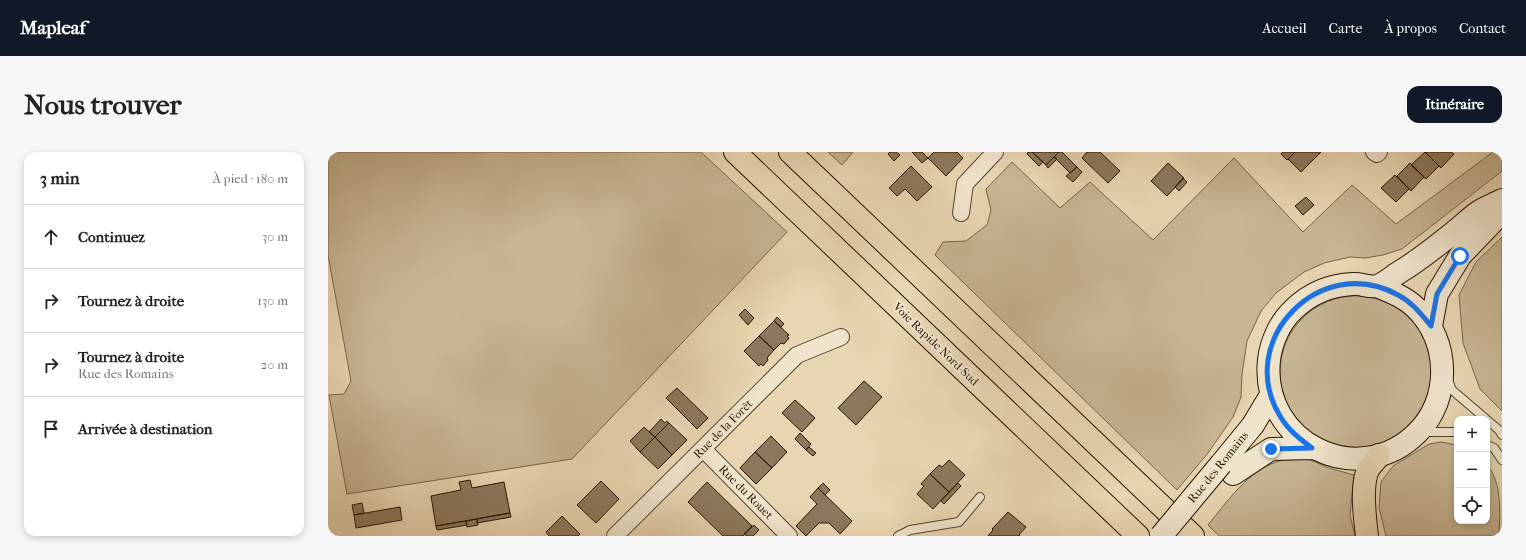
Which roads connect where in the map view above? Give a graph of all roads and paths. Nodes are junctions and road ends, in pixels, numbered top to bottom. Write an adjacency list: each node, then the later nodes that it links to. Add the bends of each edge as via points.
1 (735, 152): 27 (highway, Voie Rapide Nord-Sud)
2 (790, 152): 30 (highway)
3 (995, 152): 6 (street, via 965,184)
4 (1502, 200): 7 (main road, via 1480,211 1424,256)
5 (1502, 212): 8 (main road, via 1460,256 1437,294)
6 (961, 213)
7 (1377, 286): 8 (main road, via 1398,295 1416,308); 11 (main road, via 1354,284 1331,287 1310,296 1292,310 1278,329 1270,350 1267,373)
8 (1431, 326): 10 (main road, via 1440,347)
9 (841, 336): 19 (street, Rue de la Forêt, via 797,355)
10 (1443, 370): 12 (lane, via 1452,390); 14 (main road, via 1440,392 1432,414)
11 (1271, 395): 18 (main road, via 1280,416 1294,434); 22 (main road, Rue des Romains)
12 (1481, 416)
13 (1490, 423): 16 (lane)
14 (1418, 432): 15 (lane); 20 (main road, via 1400,446)
15 (1454, 432)
16 (1502, 435)
17 (1490, 446): 21 (lane)
18 (1312, 448): 20 (main road, via 1334,456 1356,459); 22 (main road, Rue des Romains, via 1271,449)
19 (702, 449): 24 (street, Rue de la Forêt); 25 (street, Rue du Rouet)
20 (1379, 456): 31 (highway, via 1368,469 1365,488 1364,508)
21 (1502, 460)
22 (1227, 469): 28 (main road, Rue des Romains, bridge); 29 (main road, Rue des Romains)
23 (980, 497): 26 (lane, via 958,522 910,530)
24 (615, 536)
25 (789, 536)
26 (898, 536)
27 (1138, 536)
28 (1161, 536)
29 (1180, 536)
30 (1193, 536)
31 (1368, 536)

